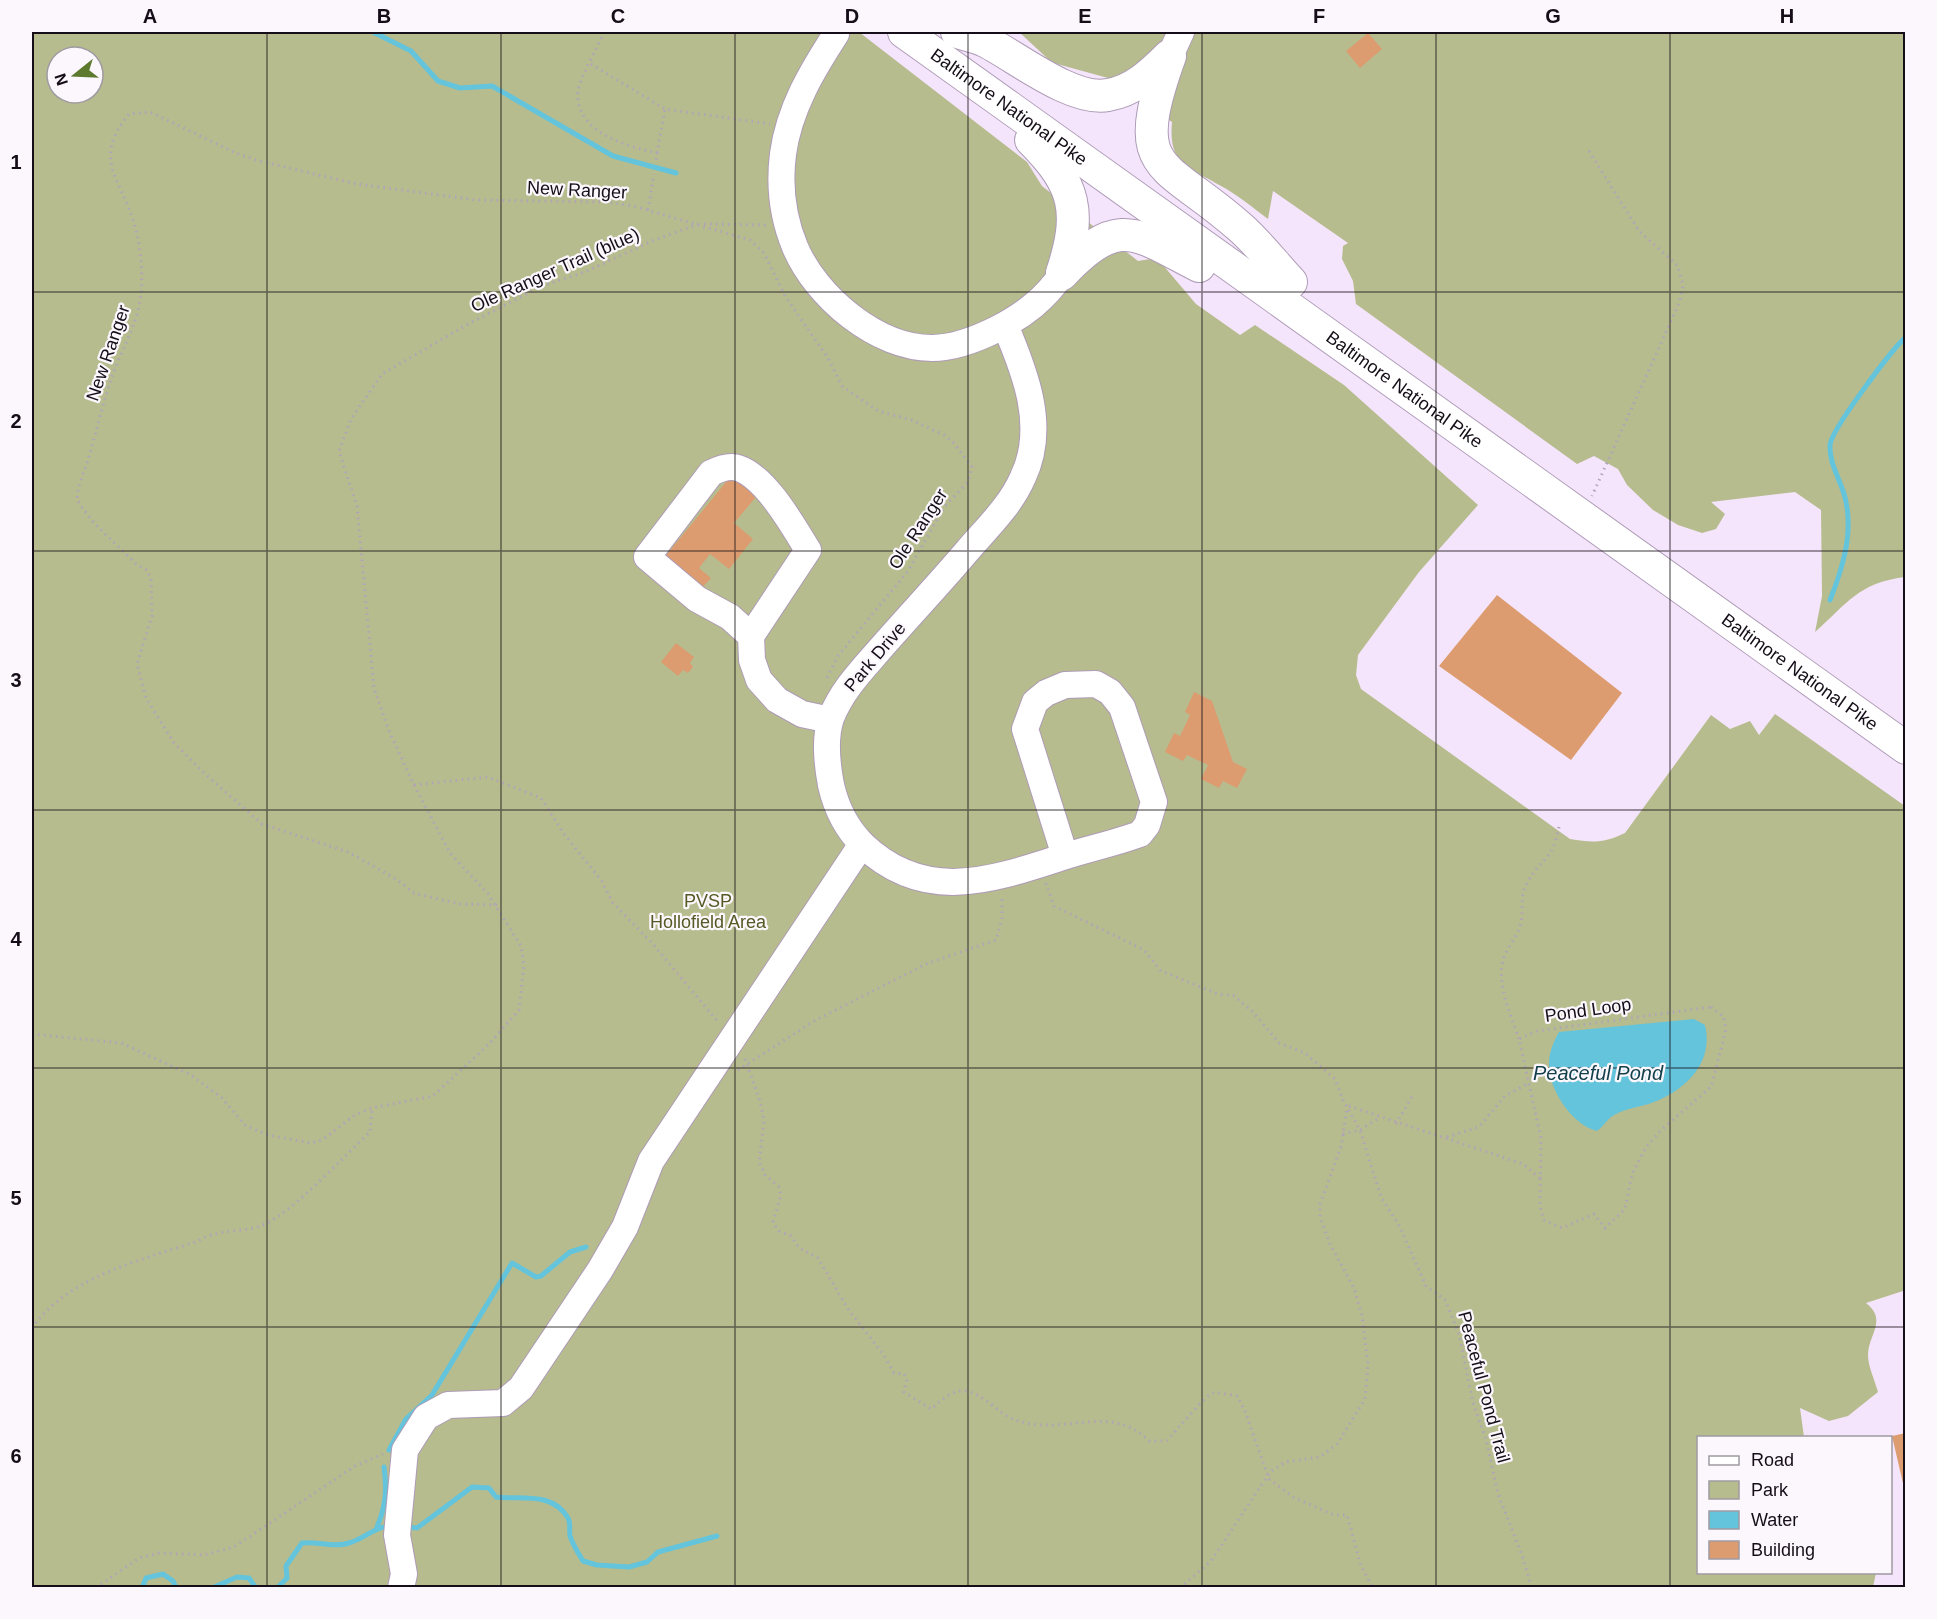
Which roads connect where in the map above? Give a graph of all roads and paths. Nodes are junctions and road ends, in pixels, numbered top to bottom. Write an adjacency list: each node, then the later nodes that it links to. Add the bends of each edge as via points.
1 (604, 32): 7 (path)
2 (904, 32): 8 (main road, Baltimore National Pike)
3 (940, 32): 19 (main road, Baltimore National Pike)
4 (957, 32): 6 (main road, via 984,40 1084,94 1106,96 1148,77)
5 (836, 34): 10 (street, via 808,80)
6 (1175, 44): 19 (main road, via 1160,84 1150,129 1158,161 1174,178 1242,229)
7 (591, 64): 9 (path); 12 (path, via 578,89 579,108 590,125 626,146)
8 (966, 77): 18 (main road, via 1061,173 1072,202 1074,227); 20 (main road, Baltimore National Pike)
9 (665, 109): 10 (path); 12 (path)
10 (788, 128): 17 (street, via 782,174)
11 (1589, 151): 22 (path, via 1639,231 1678,266 1683,286 1680,301)
12 (657, 153): 13 (path)
13 (656, 161)
14 (654, 174): 15 (path)
15 (648, 210): 16 (path, New Ranger); 33 (path, New Ranger, via 608,202 442,197 357,184 259,161 150,112 129,114 110,147 119,191 137,233 141,297 77,500 92,521 147,570 151,579 152,616 137,664 146,698 174,743 262,824 348,852 414,893 459,904)
16 (698, 224): 17 (path, Ole Ranger Trail (blue)); 24 (path, Ole Ranger, via 750,240 764,253 785,296 828,358 842,386 878,411 912,420 944,435 972,467 968,482 944,507 908,571 838,656 823,687); 27 (path, Ole Ranger Trail (blue), via 542,286 470,323 382,374 351,419 339,451 357,506 374,688)
17 (787, 225): 21 (street, via 796,249 819,283 854,319 874,332 912,346 932,348 965,342)
18 (1062, 274): 20 (main road, via 1082,252 1101,241 1131,234 1165,246); 21 (street, via 1040,301)
19 (1291, 282): 22 (main road, Baltimore National Pike)
20 (1299, 315): 26 (main road, Baltimore National Pike)
21 (1005, 325): 24 (street, Park Drive, via 1023,367 1031,404 1033,440 1024,476 1001,512 848,686)
22 (1592, 497): 25 (main road, Baltimore National Pike)
23 (751, 636): 23 (street, via 808,550 760,482 738,467 723,467 711,473 647,557 697,599 730,617); 24 (street, via 752,660 759,680 777,700 802,714)
24 (825, 719): 29 (street, Park Drive, via 833,792 849,828)
25 (1905, 721)
26 (1905, 748)
27 (414, 785): 33 (path, Ole Ranger Trail (blue), via 450,853); 35 (path, via 488,777 540,798 601,880 613,903)
28 (1558, 827): 36 (path, via 1554,849 1527,881 1521,900 1521,921 1504,957 1502,978)
29 (862, 844): 32 (street, Park Drive, via 917,877 958,884); 35 (street)
30 (1065, 856): 30 (street, Park Drive, via 1140,834 1153,813 1154,802 1122,707 1110,692 1096,684 1065,685 1046,693 1035,702 1025,729); 31 (street, Park Drive)
31 (1040, 865): 32 (street, Park Drive); 41 (path, Peaceful Pond Trail, via 1054,906 1144,950 1161,971 1218,994 1234,996 1279,1043 1324,1066 1335,1079)
32 (1004, 876): 37 (path, via 1002,919 996,940 926,964 814,1021)
33 (497, 905): 42 (path, Ole Ranger Trail (blue), via 521,946 524,965 519,1010 433,1096)
34 (32, 1034): 42 (path, via 121,1043 161,1059 222,1098 246,1126 276,1137 311,1143 322,1140 355,1115)
35 (732, 1040): 37 (path); 50 (street, via 651,1161 620,1236 521,1388 503,1403 448,1405 426,1417)
36 (1519, 1040): 39 (path); 48 (path, Pond Loop, via 1537,1030 1711,1007 1724,1017 1726,1030 1712,1088 1646,1147 1632,1174 1625,1209 1605,1228 1594,1214 1562,1228 1545,1220 1540,1206)
37 (749, 1064): 38 (path); 51 (path, via 764,1121 759,1162 781,1195 773,1222 799,1248 818,1258 848,1309 894,1373 904,1374 904,1392 931,1410 951,1393 966,1391 1017,1421 1063,1426 1102,1420 1120,1422 1149,1441 1166,1441 1212,1393 1237,1396)
38 (732, 1073)
39 (1530, 1083): 47 (path, via 1505,1096 1479,1127); 48 (path, via 1541,1138)
40 (1412, 1097): 44 (path)
41 (1347, 1106): 43 (path); 45 (path, Peaceful Pond Trail); 46 (path)
42 (372, 1108): 49 (path, via 370,1132 280,1216 256,1228 209,1234 110,1271 74,1288)
43 (1379, 1117): 44 (path); 45 (path)
44 (1396, 1124): 47 (path)
45 (1360, 1130): 46 (path); 56 (path, Peaceful Pond Trail, via 1381,1197 1400,1227 1426,1286 1445,1299 1459,1334 1498,1494)
46 (1343, 1134): 51 (path, via 1320,1204 1320,1217 1354,1288 1362,1316 1368,1364 1365,1399 1337,1444 1320,1457 1285,1462)
47 (1445, 1138): 48 (path, via 1523,1164)
48 (1542, 1180)
49 (32, 1328)
50 (404, 1456): 52 (path, via 381,1454 356,1466 234,1547 204,1555 159,1553 139,1558); 53 (street, via 397,1535 404,1574)
51 (1267, 1476): 54 (path, via 1212,1561); 55 (path, via 1293,1497 1334,1515 1347,1515 1361,1566)
52 (96, 1587)
53 (401, 1587)
54 (1180, 1587)
55 (1373, 1587)
56 (1532, 1587)

